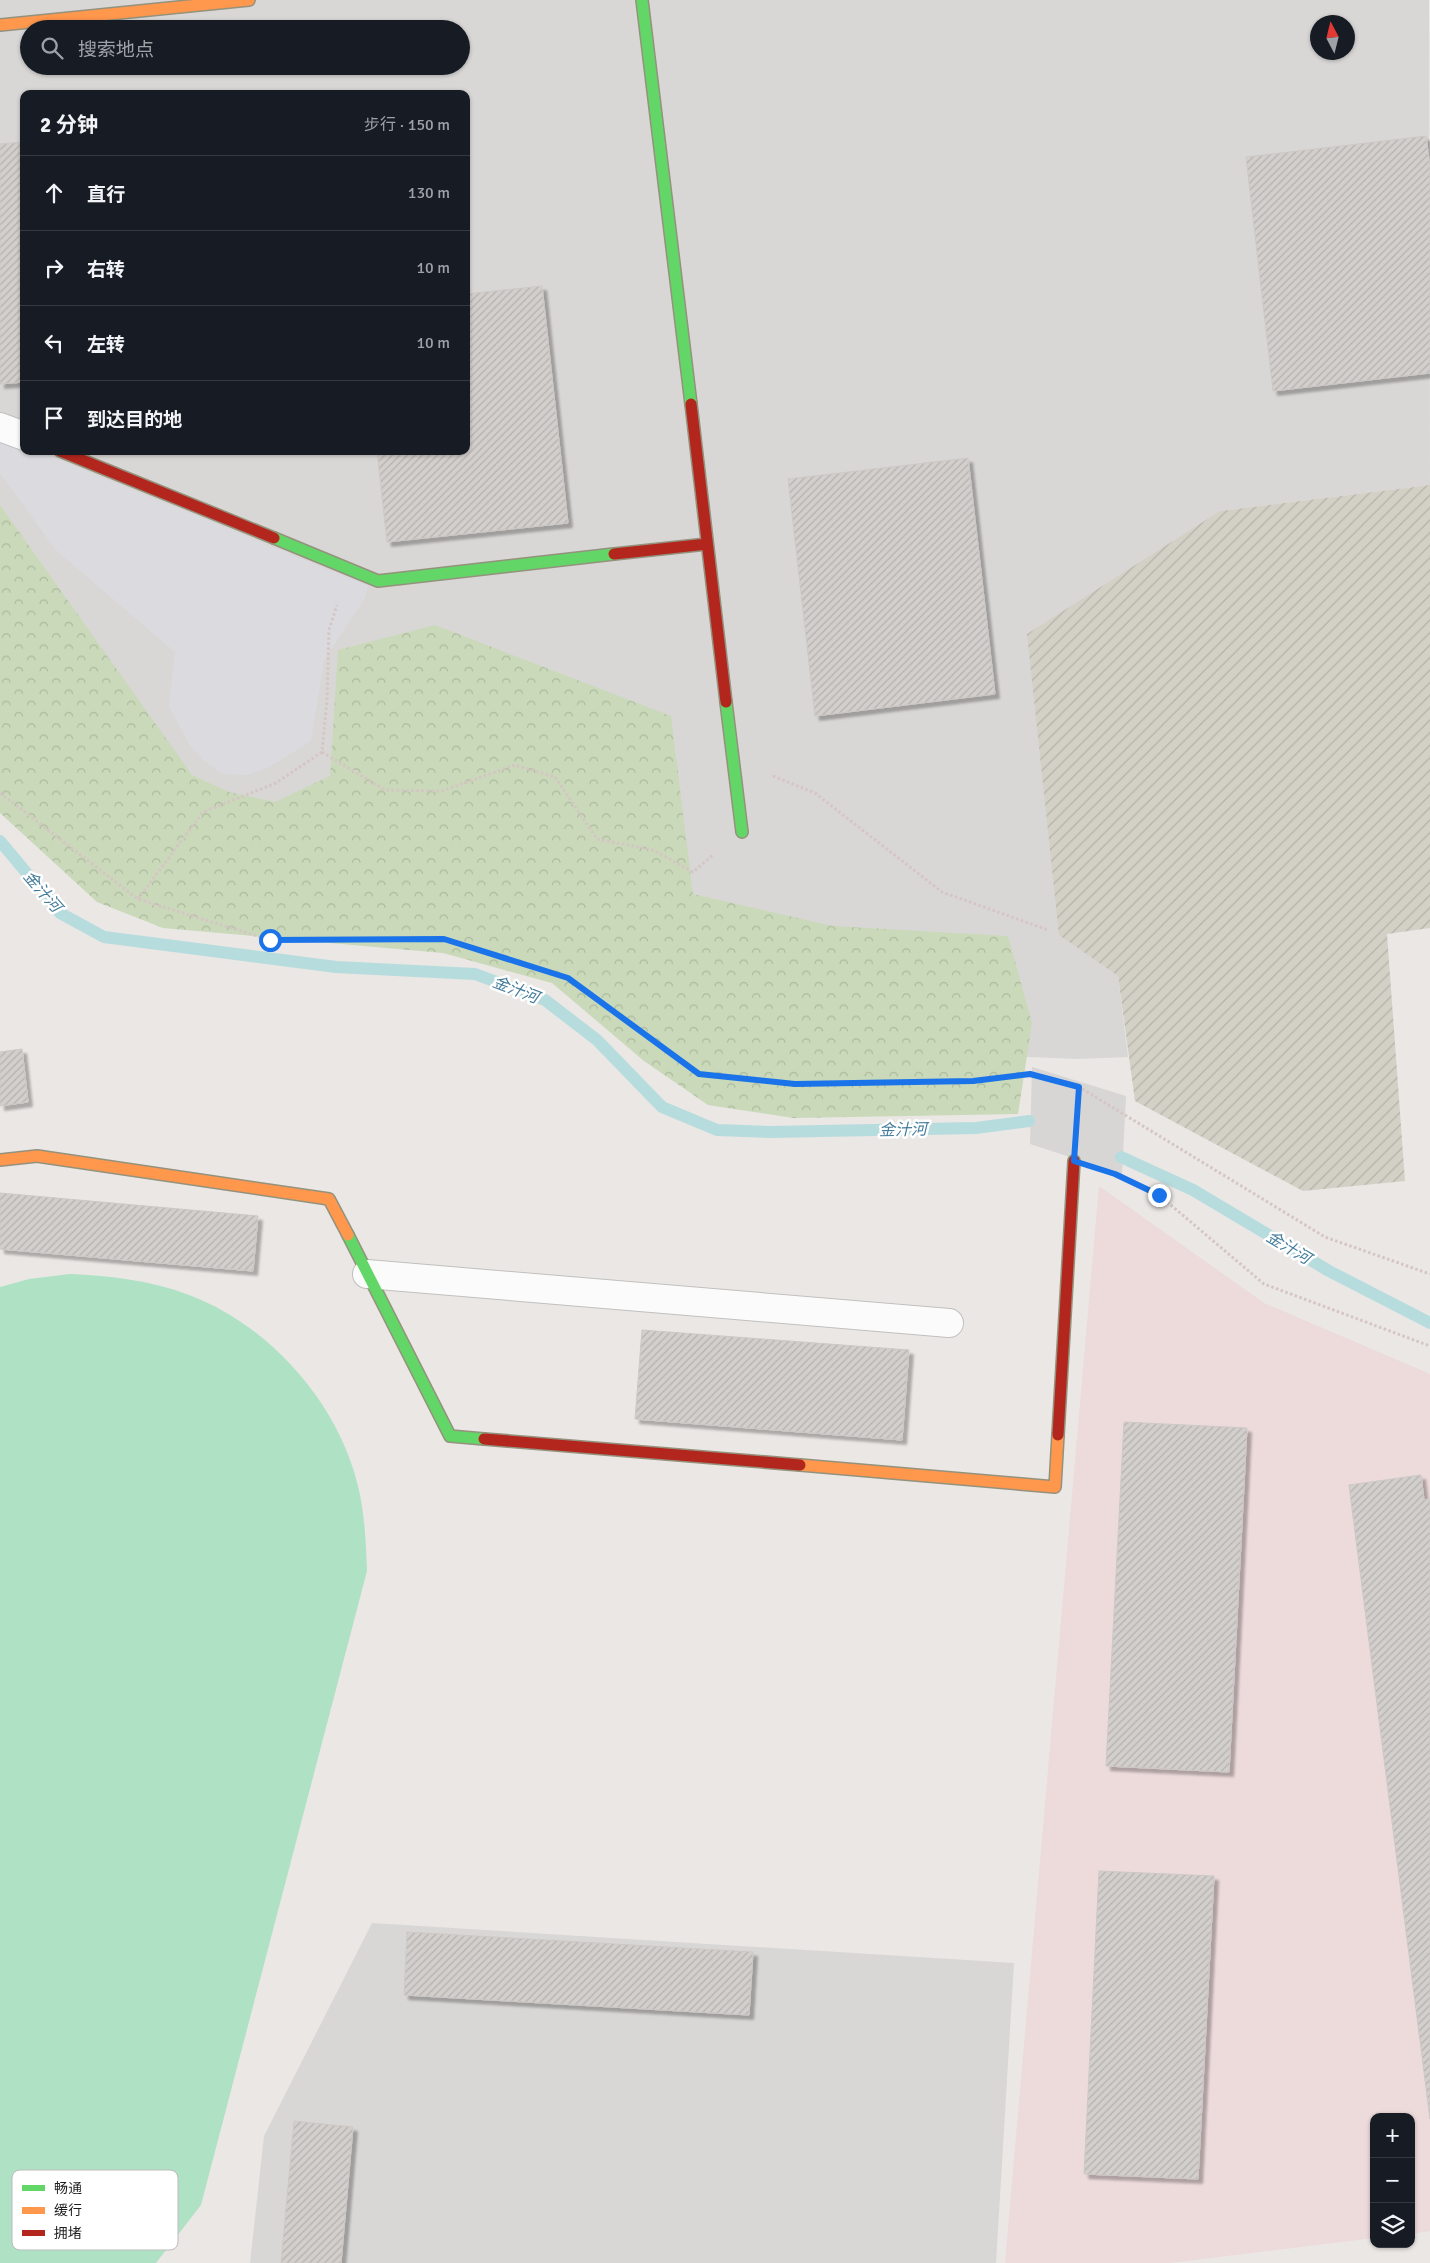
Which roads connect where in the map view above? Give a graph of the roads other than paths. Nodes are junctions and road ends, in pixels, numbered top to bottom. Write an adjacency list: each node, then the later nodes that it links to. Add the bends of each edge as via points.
1 (249, 0): 3 (street)
2 (642, 0): 9 (street)
3 (50, 20)
4 (20, 23): 5 (street)
5 (0, 25)
6 (0, 426): 7 (street)
7 (20, 434)
8 (70, 455): 9 (street, via 378,582)
9 (707, 544): 10 (street)
10 (742, 832)
11 (0, 1160): 13 (street, via 37,1156 329,1199)
12 (1074, 1161): 13 (street, via 1055,1487 450,1436)
13 (367, 1274): 14 (street)
14 (949, 1323)

